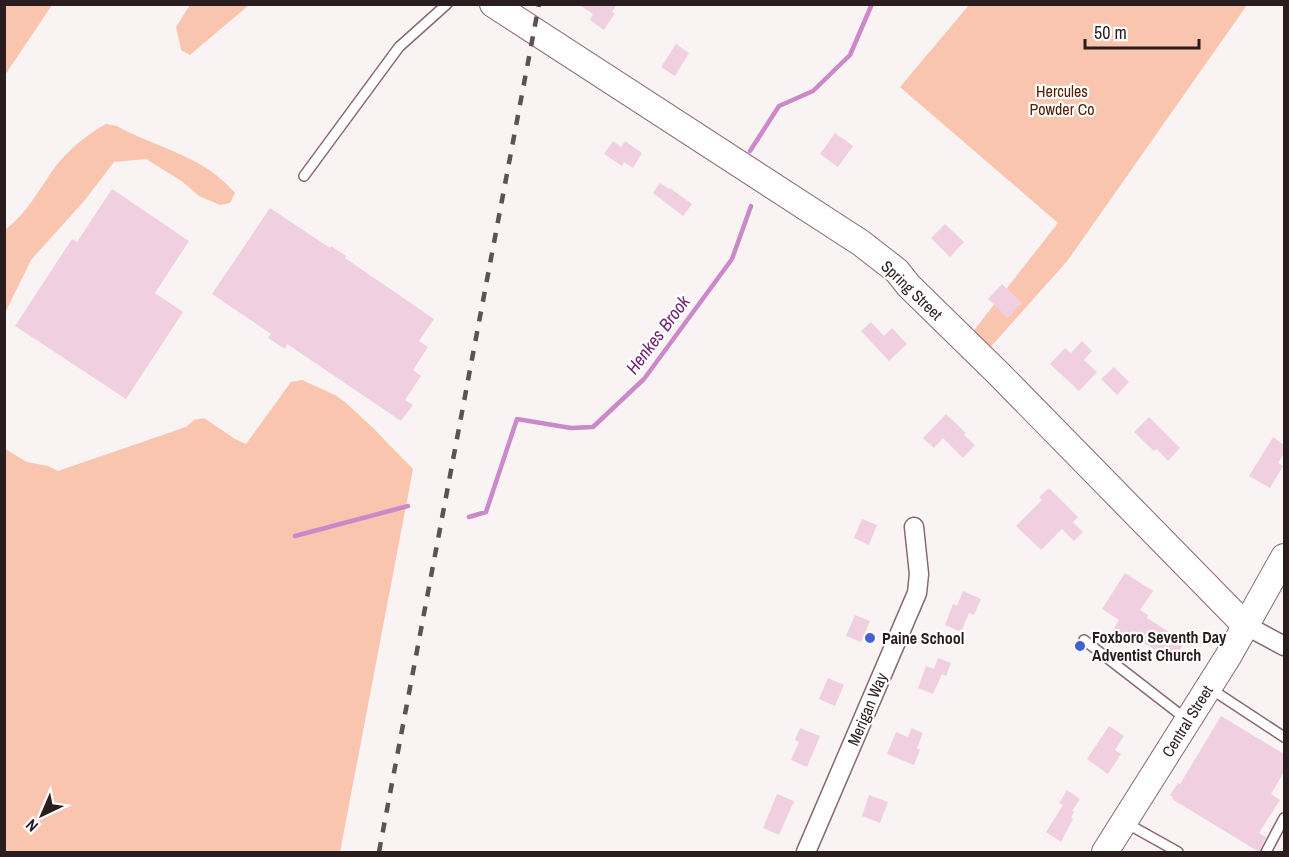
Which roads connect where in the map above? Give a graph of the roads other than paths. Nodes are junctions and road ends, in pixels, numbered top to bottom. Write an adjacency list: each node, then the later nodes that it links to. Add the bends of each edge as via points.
1 (447, 4): 3 (lane, via 399,46)
2 (493, 4): 6 (street, Spring Street, via 897,271)
3 (304, 176)
4 (914, 527): 14 (street, Merigan Way, via 917,593)
5 (1284, 557): 6 (street, Central Street)
6 (1245, 625): 8 (street); 9 (street, Central Street)
7 (1084, 640): 10 (lane)
8 (1284, 646)
9 (1208, 688): 10 (street, Central Street); 11 (lane)
10 (1188, 721): 13 (street, Central Street)
11 (1284, 737)
12 (1284, 818): 17 (lane)
13 (1124, 822): 15 (street, Central Street); 16 (lane)
14 (806, 852)
15 (1105, 852)
16 (1178, 852)
17 (1266, 852)

